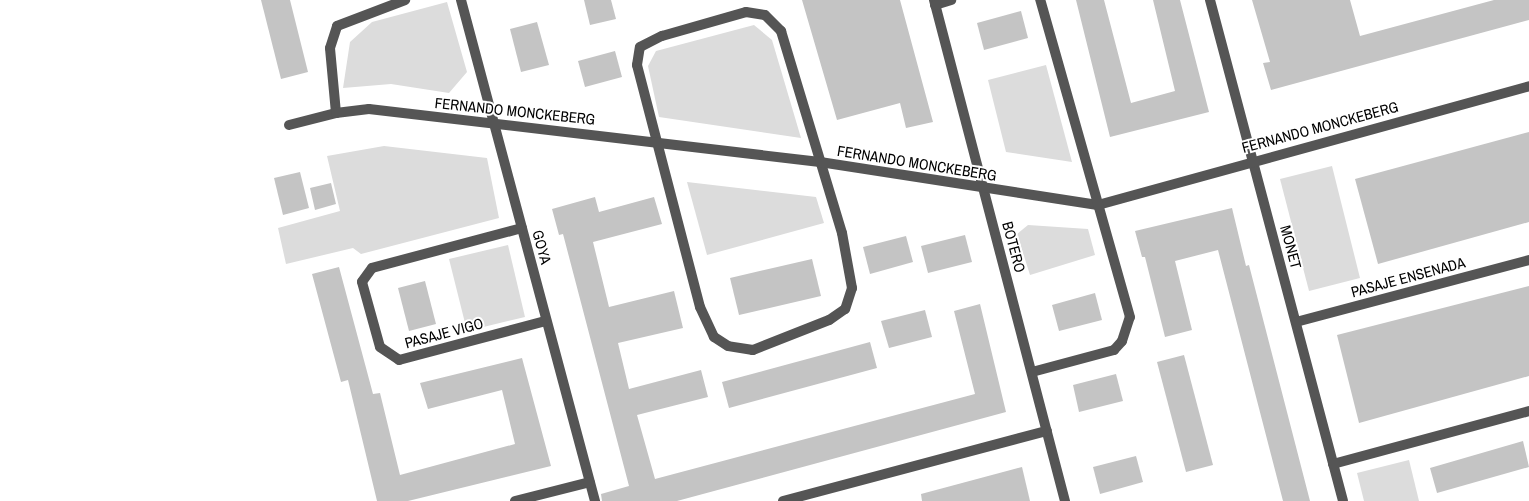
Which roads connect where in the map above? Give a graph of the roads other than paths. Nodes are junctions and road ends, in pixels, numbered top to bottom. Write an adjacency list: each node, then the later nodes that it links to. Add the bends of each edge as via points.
1 (405, 0): 8 (street, via 337,26 330,48)
2 (461, 0): 10 (street, GOYA)
3 (951, 0): 6 (street)
4 (1040, 0): 15 (street)
5 (1210, 0): 12 (street, MONET)
6 (934, 2): 14 (street, BOTERO)
7 (1529, 86): 12 (street, FERNANDO MONCKEBERG)
8 (336, 113): 9 (street, FERNANDO MONCKEBERG); 10 (street, FERNANDO MONCKEBERG, via 369,109)
9 (289, 125)
10 (494, 125): 11 (street, FERNANDO MONCKEBERG); 16 (street, GOYA)
11 (657, 142): 13 (street, FERNANDO MONCKEBERG); 13 (street, via 637,65 640,47 662,36 746,12 765,15 781,31); 13 (street, via 700,307 714,337 728,346 753,350 805,332 844,309 852,288 849,264)
12 (1253, 161): 15 (street, FERNANDO MONCKEBERG); 19 (street, MONET)
13 (820, 162): 14 (street, FERNANDO MONCKEBERG)
14 (984, 189): 15 (street, FERNANDO MONCKEBERG); 20 (street, BOTERO)
15 (1098, 205): 20 (street, via 1130,317 1128,329 1114,350)
16 (522, 228): 18 (street, GOYA); 18 (street, PASAJE VIGO, via 372,268 362,282 380,347 399,360)
17 (1529, 260): 19 (street, PASAJE ENSENADA)
18 (546, 321): 24 (street, GOYA)
19 (1296, 322): 23 (street, MONET)
20 (1032, 372): 22 (street, BOTERO)
21 (1529, 411): 23 (street)
22 (1047, 431): 27 (street); 28 (street, BOTERO)
23 (1333, 464): 29 (street, MONET)
24 (590, 482): 25 (street); 26 (street, GOYA)
25 (515, 501)
26 (595, 501)
27 (783, 501)
28 (1065, 501)
29 (1343, 501)

